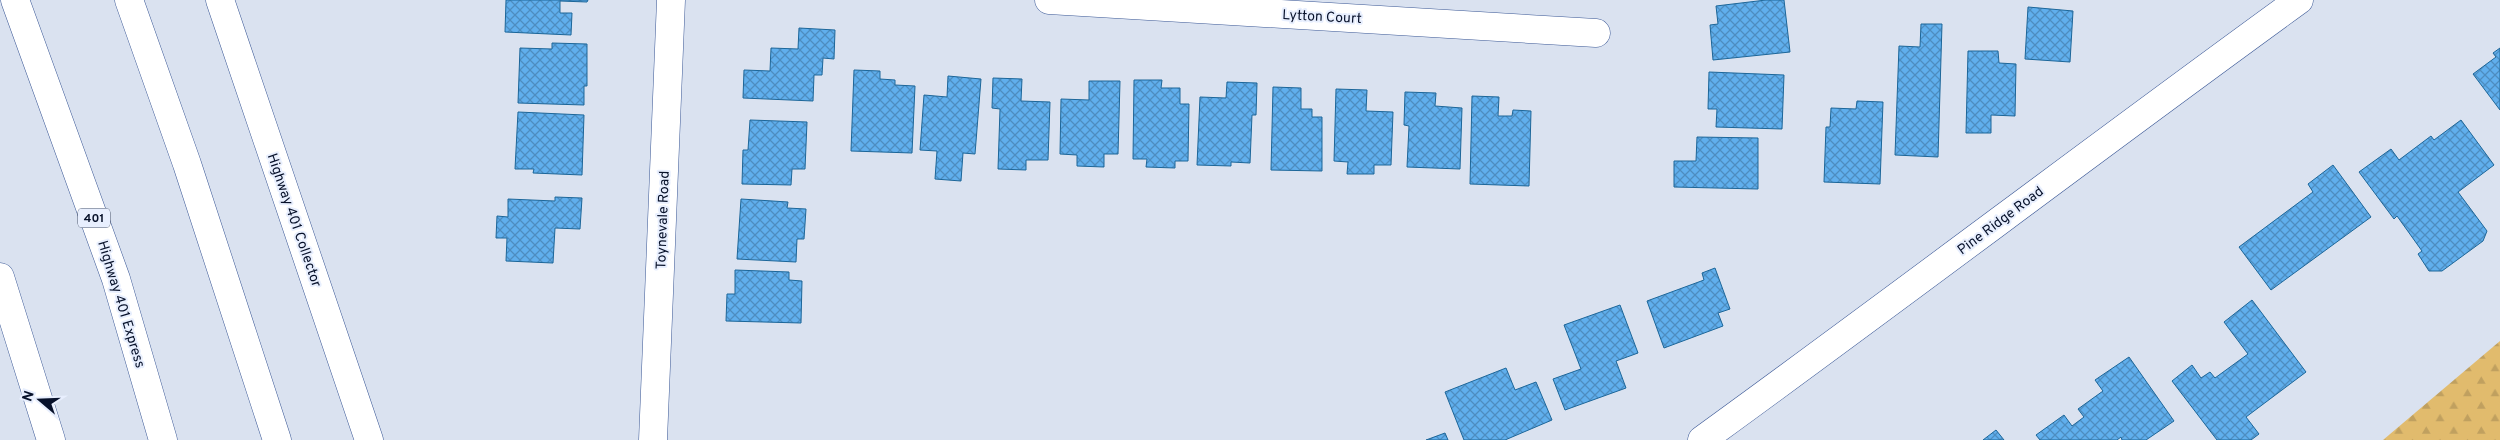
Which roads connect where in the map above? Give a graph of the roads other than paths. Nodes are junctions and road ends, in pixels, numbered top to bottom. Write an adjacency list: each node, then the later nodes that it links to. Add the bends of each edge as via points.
1 (15, 0): 10 (main road, Highway 401 Express / 401, via 116,279)
2 (129, 0): 11 (main road, via 187,164)
3 (220, 0): 12 (main road, Highway 401 Collector)
4 (671, 0): 13 (main road, Toynevale Road)
5 (1049, 0): 7 (main road, Lytton Court)
6 (2299, 0): 14 (main road, Pine Ridge Road)
7 (1596, 33)
8 (0, 277): 9 (main road)
9 (51, 440)
10 (163, 440)
11 (277, 440)
12 (369, 440)
13 (653, 440)
14 (1702, 440)

